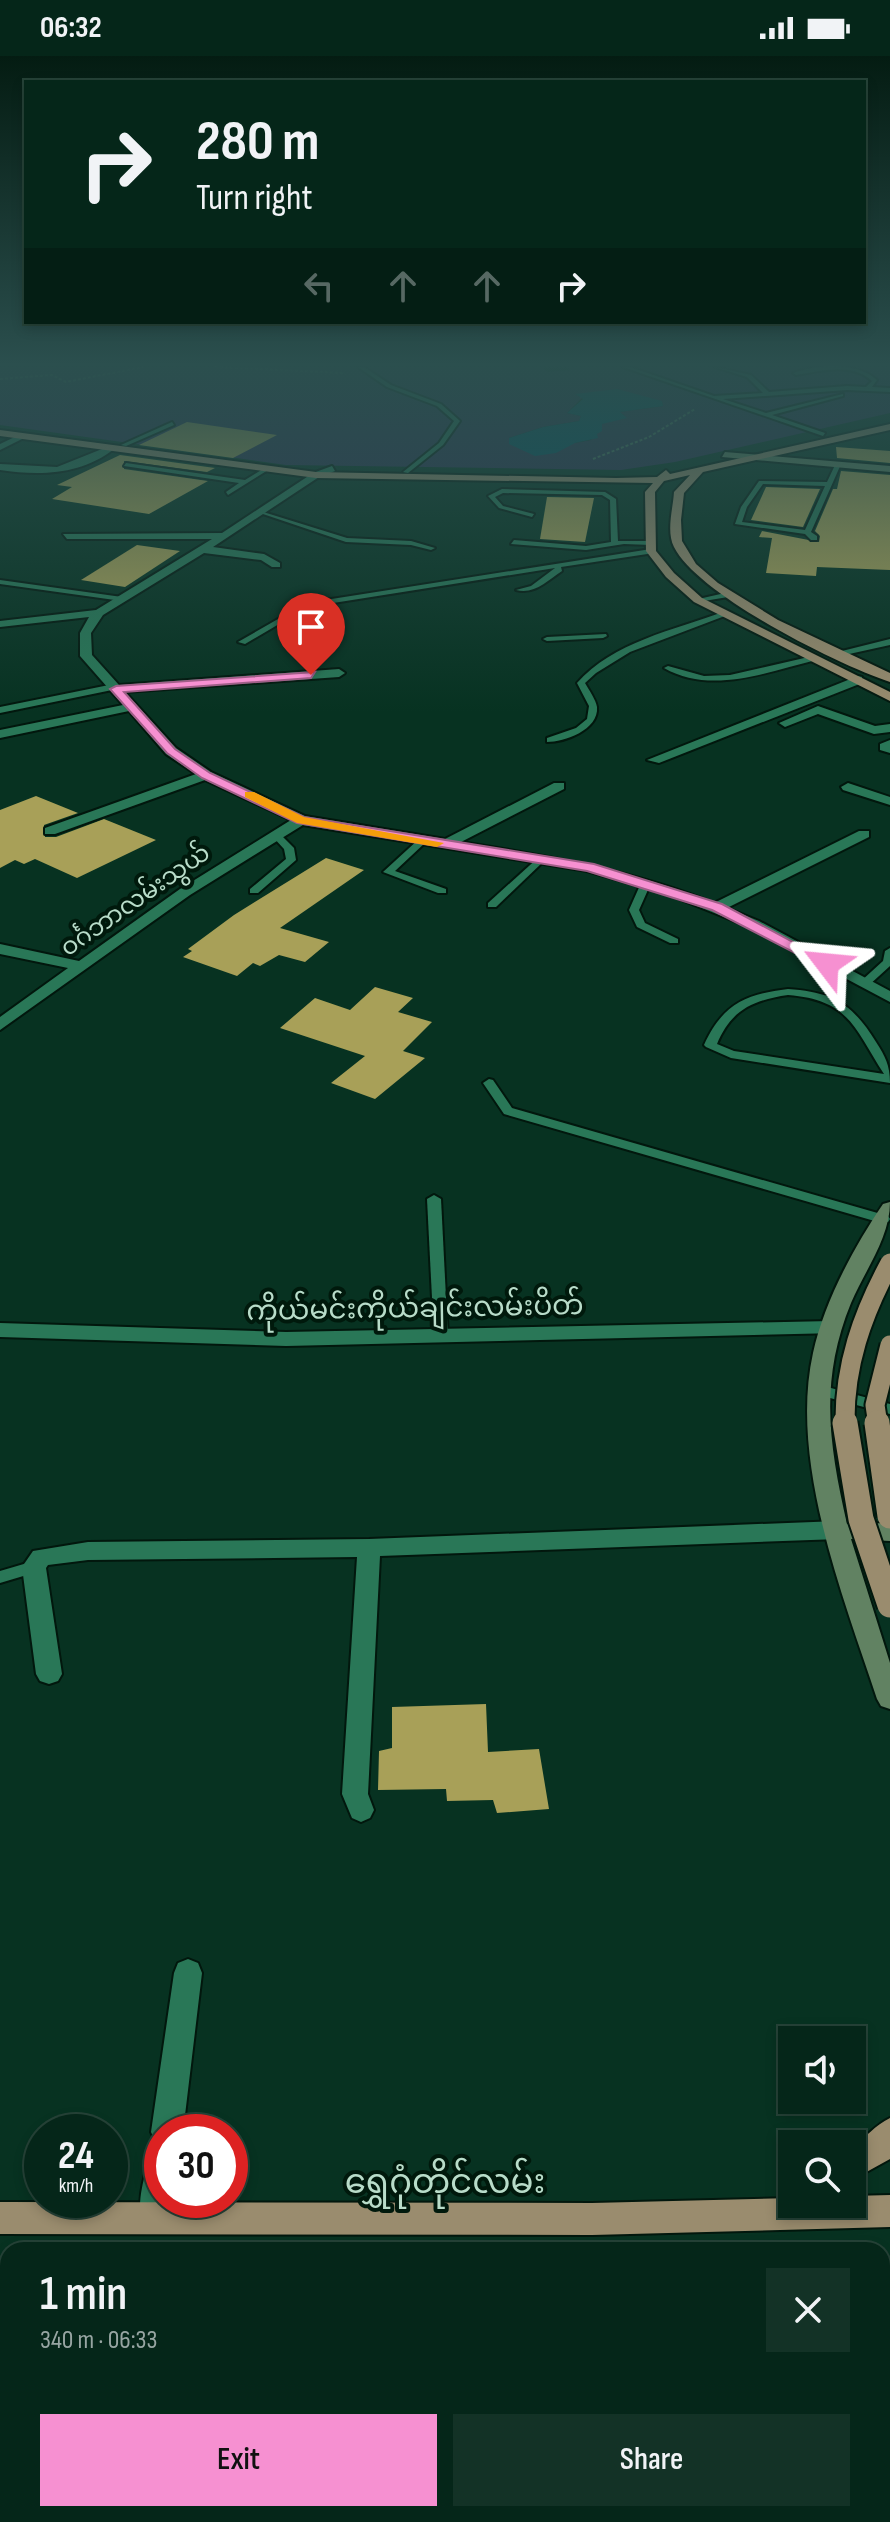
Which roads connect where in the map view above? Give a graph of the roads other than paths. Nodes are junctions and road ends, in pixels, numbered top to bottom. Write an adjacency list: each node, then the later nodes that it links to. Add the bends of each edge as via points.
1 (246, 482): 12 (lane)
2 (306, 482): 13 (street)
3 (625, 482): 10 (main road)
4 (656, 482): 10 (main road)
5 (661, 482): 11 (main road)
6 (688, 482): 11 (main road)
7 (761, 482): 15 (lane, via 738,524)
8 (764, 482): 9 (lane)
9 (828, 484): 15 (lane)
10 (650, 492): 21 (main road)
11 (679, 492): 28 (main road, via 677,543 689,564)
12 (228, 493)
13 (262, 512): 17 (street); 22 (lane, via 346,540)
14 (532, 515): 20 (lane, via 501,507 491,496 502,491 603,493 613,499)
15 (807, 532): 18 (lane)
16 (67, 536): 17 (street)
17 (223, 536): 23 (street)
18 (814, 538)
19 (514, 542): 20 (lane, via 586,548)
20 (615, 543): 21 (lane)
21 (651, 547): 25 (lane); 30 (main road, via 670,575)
22 (431, 548)
23 (201, 549): 24 (street, via 264,557); 29 (street)
24 (276, 565)
25 (562, 566): 27 (lane, via 533,588); 36 (lane, via 306,605)
26 (0, 582): 29 (lane)
27 (520, 590)
28 (725, 595): 30 (lane); 38 (main road)
29 (122, 599): 31 (street)
30 (698, 600): 32 (main road)
31 (99, 613): 33 (street); 44 (street, via 87,625 86,656)
32 (726, 614): 39 (main road); 51 (lane, via 612,658 587,675 581,683 593,706 591,720)
33 (0, 624)
34 (603, 636): 35 (lane)
35 (547, 639)
36 (242, 642)
37 (890, 642): 38 (street)
38 (840, 653): 42 (main road)
39 (813, 658): 40 (lane, via 730,678 703,679); 43 (main road)
40 (668, 668)
41 (339, 673): 44 (street)
42 (890, 678)
43 (858, 680): 45 (main road); 52 (street)
44 (115, 688): 46 (street); 47 (lane)
45 (890, 697)
46 (131, 707): 50 (street); 53 (street, via 171,751)
47 (0, 710)
48 (785, 723): 49 (street, via 824,710 874,730)
49 (890, 728)
50 (0, 734)
51 (550, 740)
52 (654, 760)
53 (206, 775): 57 (street); 58 (street)
54 (559, 786): 62 (street)
55 (848, 787): 56 (street)
56 (890, 801)
57 (301, 820): 59 (street, ဝင်္ဂဘာလမ်းသွယ်); 61 (street)
58 (50, 831)
59 (275, 834): 65 (lane, via 289,848 291,860); 73 (street, ဝင်္ဂဘာလမ်းသွယ်)
60 (864, 834): 68 (street)
61 (422, 841): 62 (street); 66 (lane, via 388,872)
62 (446, 844): 63 (street)
63 (540, 859): 64 (street); 67 (lane)
64 (646, 883): 68 (street); 69 (lane, via 634,910 641,925)
65 (254, 891)
66 (442, 891)
67 (492, 905)
68 (717, 907): 74 (street)
69 (674, 941)
70 (0, 949): 73 (street)
71 (889, 958): 74 (lane)
72 (0, 959): 73 (street)
73 (73, 971): 76 (street, ဝင်္ဂဘာလမ်းသွယ်)
74 (864, 984): 75 (street)
75 (890, 997)
76 (0, 1025)
77 (890, 1077): 77 (lane, via 731,1054 710,1045 728,1014 748,1000 802,992 846,1009)
78 (489, 1083): 80 (lane, via 508,1111)
79 (434, 1199): 84 (lane)
80 (886, 1214): 82 (main road)
81 (890, 1263): 94 (main road, bridge, via 849,1367 846,1429 855,1490)
82 (831, 1328): 84 (street, ကိုယ်မင်းကိုယ်ချင်းလမ်းပိတ်); 86 (main road, via 822,1354)
83 (0, 1330): 84 (street, ကိုယ်မင်းကိုယ်ချင်းလမ်းပိတ်, via 286,1339)
84 (441, 1337)
85 (890, 1345): 88 (main road, bridge, via 875,1405)
86 (820, 1390): 87 (lane); 89 (main road, via 823,1466)
87 (890, 1409)
88 (890, 1516)
89 (839, 1530): 90 (main road); 91 (street); 96 (main road)
90 (890, 1532)
91 (369, 1548): 92 (street, via 88,1551 41,1557); 97 (street, via 355,1794)
92 (34, 1567): 93 (lane); 95 (street)
93 (0, 1577)
94 (890, 1605)
95 (49, 1674)
96 (890, 1699)
97 (361, 1810)
98 (188, 1973): 99 (street)
99 (169, 2114)
100 (890, 2134): 101 (main road)
101 (866, 2156)
102 (778, 2207): 107 (main road, ရွှေဂုံတိုင်လမ်း, via 592,2219)
103 (866, 2210): 104 (main road, ရွှေဂုံတိုင်လမ်း)
104 (890, 2211)
105 (0, 2218): 106 (main road, ရွှေဂုံတိုင်လမ်း)
106 (144, 2218)
107 (155, 2218)

